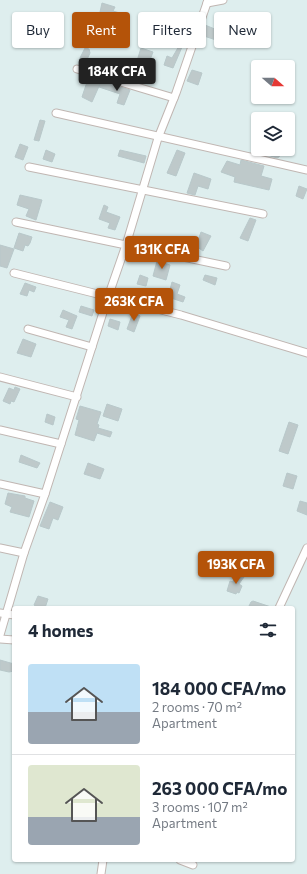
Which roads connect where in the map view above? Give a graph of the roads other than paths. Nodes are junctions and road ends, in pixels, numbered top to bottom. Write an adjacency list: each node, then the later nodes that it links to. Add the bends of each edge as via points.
1 (223, 0): 2 (street)
2 (207, 1): 4 (street)
3 (77, 69): 4 (street)
4 (174, 98): 6 (street)
5 (56, 113): 6 (street)
6 (158, 138): 8 (street); 9 (street)
7 (29, 167): 9 (street)
8 (307, 170)
9 (143, 190): 10 (street); 12 (street)
10 (262, 214)
11 (16, 222): 12 (street)
12 (126, 245): 13 (street); 15 (street)
13 (226, 266)
14 (14, 273): 15 (street)
15 (108, 297): 17 (street); 18 (street, via 181,315)
16 (28, 329): 17 (street)
17 (92, 347): 20 (street)
18 (307, 353)
19 (0, 377): 20 (street)
20 (77, 396): 22 (street)
21 (0, 430): 22 (street)
22 (61, 444): 24 (street)
23 (0, 484): 24 (street)
24 (45, 494): 27 (street)
25 (0, 548): 27 (street)
26 (307, 548): 28 (street)
27 (24, 553): 29 (street)
28 (280, 606)
29 (3, 613): 30 (street)
30 (0, 635)
31 (0, 639): 32 (street)
32 (12, 640)
33 (103, 862): 36 (street)
34 (185, 862): 35 (street)
35 (193, 865)
36 (101, 874)

